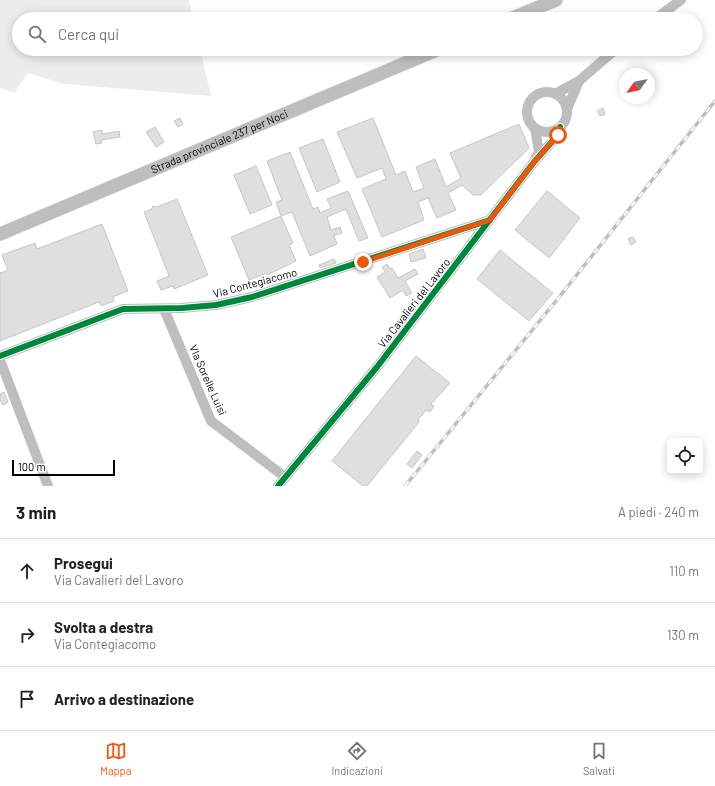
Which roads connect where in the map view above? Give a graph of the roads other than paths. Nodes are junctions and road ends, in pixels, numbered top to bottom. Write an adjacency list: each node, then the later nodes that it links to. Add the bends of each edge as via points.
1 (556, 0): 3 (main road)
2 (681, 0): 5 (street)
3 (536, 4): 4 (main road)
4 (522, 12)
5 (665, 12)
6 (422, 56): 15 (main road, Strada provinciale 237 per Noci)
7 (608, 56): 8 (street)
8 (578, 81): 9 (street); 10 (street, Via Cavalieri del Lavoro)
9 (555, 94): 10 (street, via 565,103); 12 (street, Via Cavalieri del Lavoro, via 549,92 537,95 528,105 528,118)
10 (567, 109): 11 (street, Via Cavalieri del Lavoro)
11 (560, 127): 12 (street, via 548,132); 13 (street, Via Cavalieri del Lavoro, via 558,135)
12 (535, 128): 13 (street, Via Cavalieri del Lavoro, via 539,152)
13 (534, 162): 14 (street, Via Cavalieri del Lavoro)
14 (490, 220): 16 (street, Via Contegiacomo, via 252,297 216,305); 19 (street, Via Cavalieri del Lavoro, via 377,367)
15 (0, 234)
16 (164, 309): 17 (street, Via Contegiacomo, via 122,309); 19 (street, VIa Sorelle Luisi, via 211,421)
17 (0, 356)
18 (0, 360): 20 (street)
19 (285, 477): 21 (street, Via Cavalieri del Lavoro)
20 (48, 486)
21 (278, 486)

